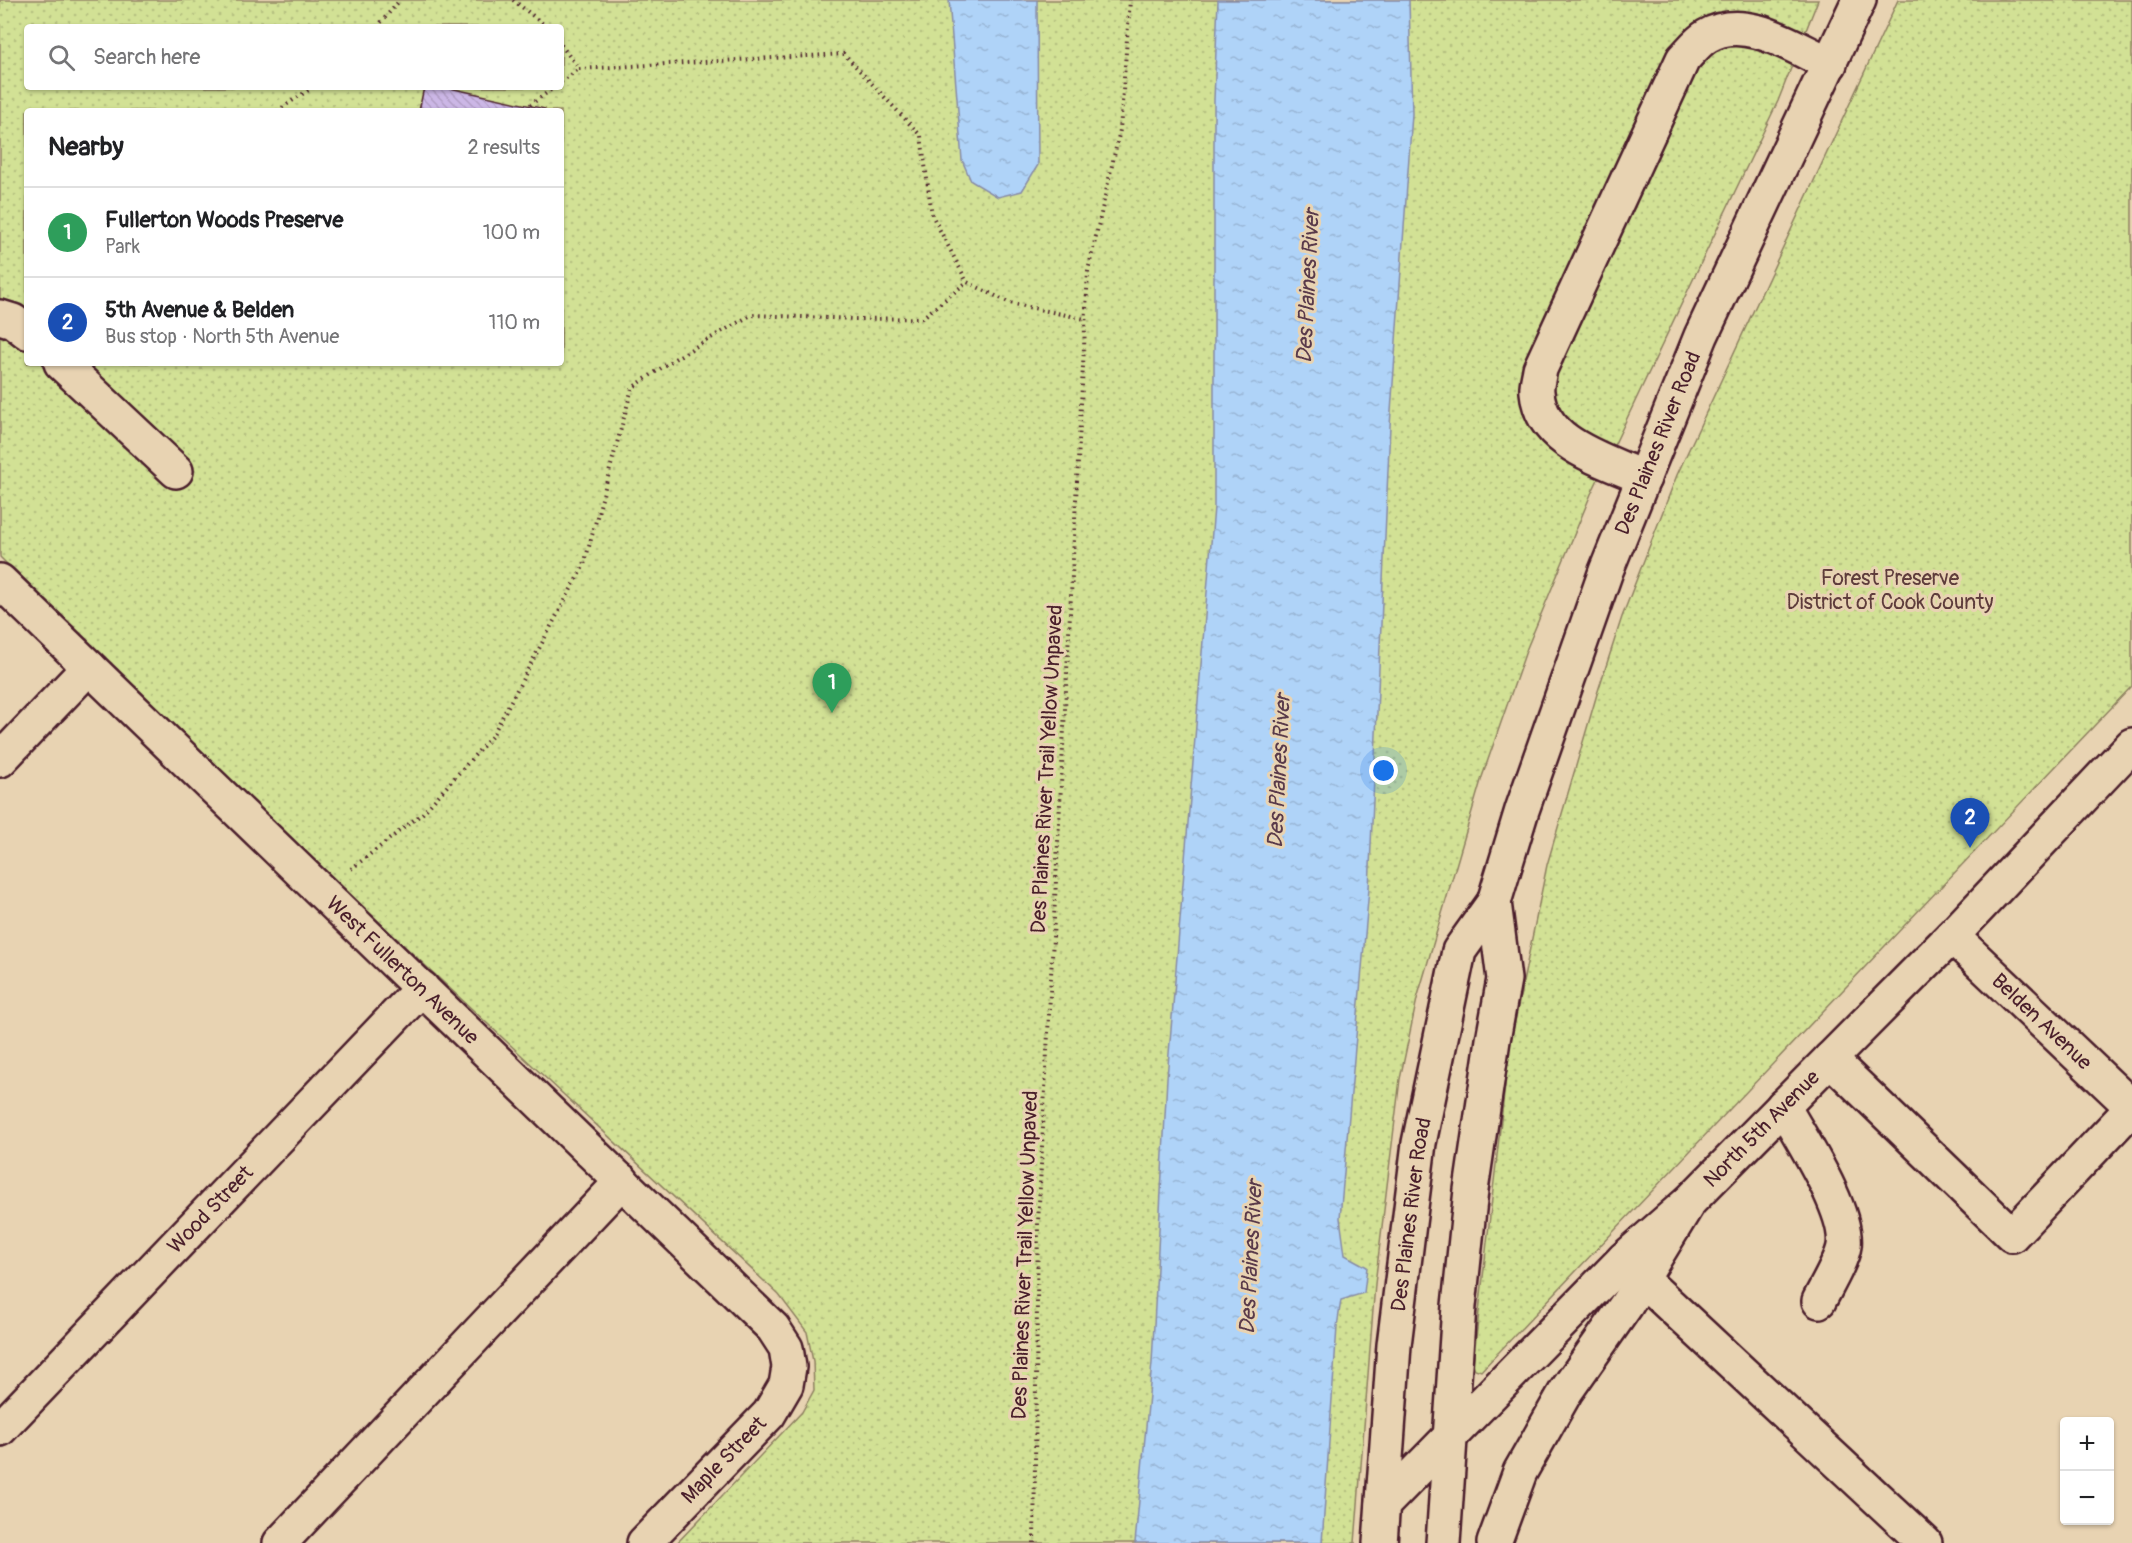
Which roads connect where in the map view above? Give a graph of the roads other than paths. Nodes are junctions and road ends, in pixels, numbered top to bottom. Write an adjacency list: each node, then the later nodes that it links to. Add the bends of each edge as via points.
1 (1859, 0): 2 (street, Des Plaines River Road)
2 (1830, 64): 7 (street, Des Plaines River Road, via 1701,336); 7 (street, via 1755,31 1722,29 1699,41 1683,59 1540,369 1539,405 1557,433 1588,453)
3 (0, 316): 4 (street)
4 (24, 330)
5 (64, 366): 6 (street)
6 (176, 471)
7 (1644, 478): 12 (street, Des Plaines River Road, via 1606,571)
8 (0, 581): 9 (street, West Fullerton Avenue)
9 (89, 667): 11 (street); 14 (street, West Fullerton Avenue)
10 (2132, 745): 13 (street, North 5th Avenue)
11 (0, 760)
12 (1494, 902): 23 (street, Des Plaines River Road, via 1504,978 1471,1190); 24 (street, Des Plaines River Road, via 1459,951 1419,1143 1394,1345)
13 (1952, 936): 15 (street, North 5th Avenue); 17 (street, Belden Avenue)
14 (422, 988): 18 (street, West Fullerton Avenue); 22 (street, Wood Street)
15 (1830, 1059): 16 (street, North 5th Avenue); 17 (street, via 2012,1234)
16 (1783, 1106): 19 (street, North 5th Avenue, via 1689,1202); 20 (street, via 1838,1207 1844,1232 1844,1247)
17 (2132, 1108)
18 (622, 1181): 21 (street, West Fullerton Avenue, via 773,1328 786,1348); 25 (street)
19 (1633, 1269): 23 (street); 29 (street, via 1520,1472); 30 (street)
20 (1819, 1301)
21 (789, 1367): 26 (street, Maple Street, via 786,1385 769,1414)
22 (0, 1429)
23 (1451, 1435): 24 (street); 28 (street, Des Plaines River Road)
24 (1383, 1505): 27 (street, Des Plaines River Road)
25 (280, 1543)
26 (644, 1543)
27 (1380, 1543)
28 (1443, 1543)
29 (1494, 1543)
30 (1925, 1543)

